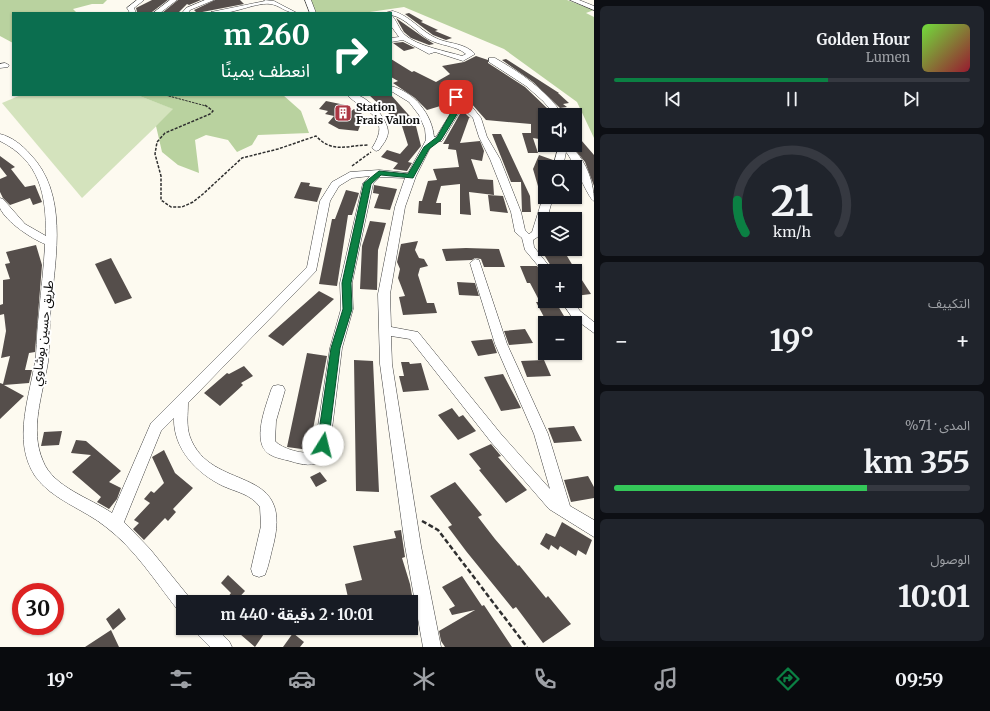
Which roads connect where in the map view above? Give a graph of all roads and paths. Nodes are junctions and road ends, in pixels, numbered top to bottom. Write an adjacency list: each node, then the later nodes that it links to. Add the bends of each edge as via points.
1 (141, 0): 9 (street, via 130,8)
2 (174, 0): 10 (street)
3 (211, 0): 11 (street)
4 (308, 0): 14 (street)
5 (573, 0): 7 (street)
6 (269, 1): 8 (street); 12 (street)
7 (594, 8)
8 (291, 11): 13 (street)
9 (132, 12)
10 (157, 12)
11 (186, 12)
12 (214, 12)
13 (277, 12)
14 (314, 12)
15 (392, 14): 19 (street, via 403,18 431,38 471,54 463,59)
16 (392, 20): 17 (street, via 395,28)
17 (404, 38): 18 (street); 19 (street)
18 (392, 40)
19 (426, 47): 20 (street)
20 (440, 58)
21 (492, 60): 25 (street, via 543,96)
22 (392, 89): 27 (street, via 412,100 423,115)
23 (169, 96): 28 (path, via 205,105 213,110 210,114 165,132 157,142 155,154 161,176 161,200 171,208 180,209 194,202 241,159 253,153 277,149 316,136 325,146 334,148 362,144)
24 (353, 96): 28 (street, via 372,107 381,121 383,140)
25 (553, 108)
26 (0, 137): 37 (street, طريق حسين بوشاوي, via 21,150 34,163 44,183 50,200)
27 (432, 142): 32 (street); 36 (street, via 456,111 451,100 459,95 477,118 516,212 520,232)
28 (376, 148): 31 (path, via 349,169)
29 (572, 152): 33 (street)
30 (379, 173): 31 (street); 32 (street); 43 (street, via 368,183 346,283 347,309 336,348 323,445 320,456 313,460 306,460 273,448 267,440 268,426)
31 (350, 175): 44 (street, via 335,184 325,201 312,268)
32 (411, 176): 42 (street, via 400,207 384,294)
33 (594, 198)
34 (0, 201): 37 (street, via 22,228)
35 (546, 204): 36 (street, via 537,234)
36 (527, 237): 39 (street, via 529,248)
37 (51, 242): 47 (street, طريق حسين بوشاوي, via 52,258 41,363 31,410 32,449 36,463 44,476 62,491)
38 (475, 263): 45 (street, via 501,344 541,434)
39 (542, 264)
40 (572, 308): 41 (street)
41 (594, 328)
42 (386, 331): 45 (street, via 414,335 496,438 554,504); 46 (street, via 386,364)
43 (278, 390)
44 (181, 400): 47 (street, via 156,427); 49 (street, via 182,436 195,458 222,479 252,490 264,500 269,511 268,529)
45 (564, 510): 48 (street)
46 (408, 514): 53 (street); 54 (path, via 438,530)
47 (115, 524): 50 (street, طريق حسين بوشاوي, via 138,547)
48 (594, 529)
49 (259, 569)
50 (177, 595)
51 (211, 635): 52 (street)
52 (223, 647)
53 (432, 647)
54 (527, 647)

